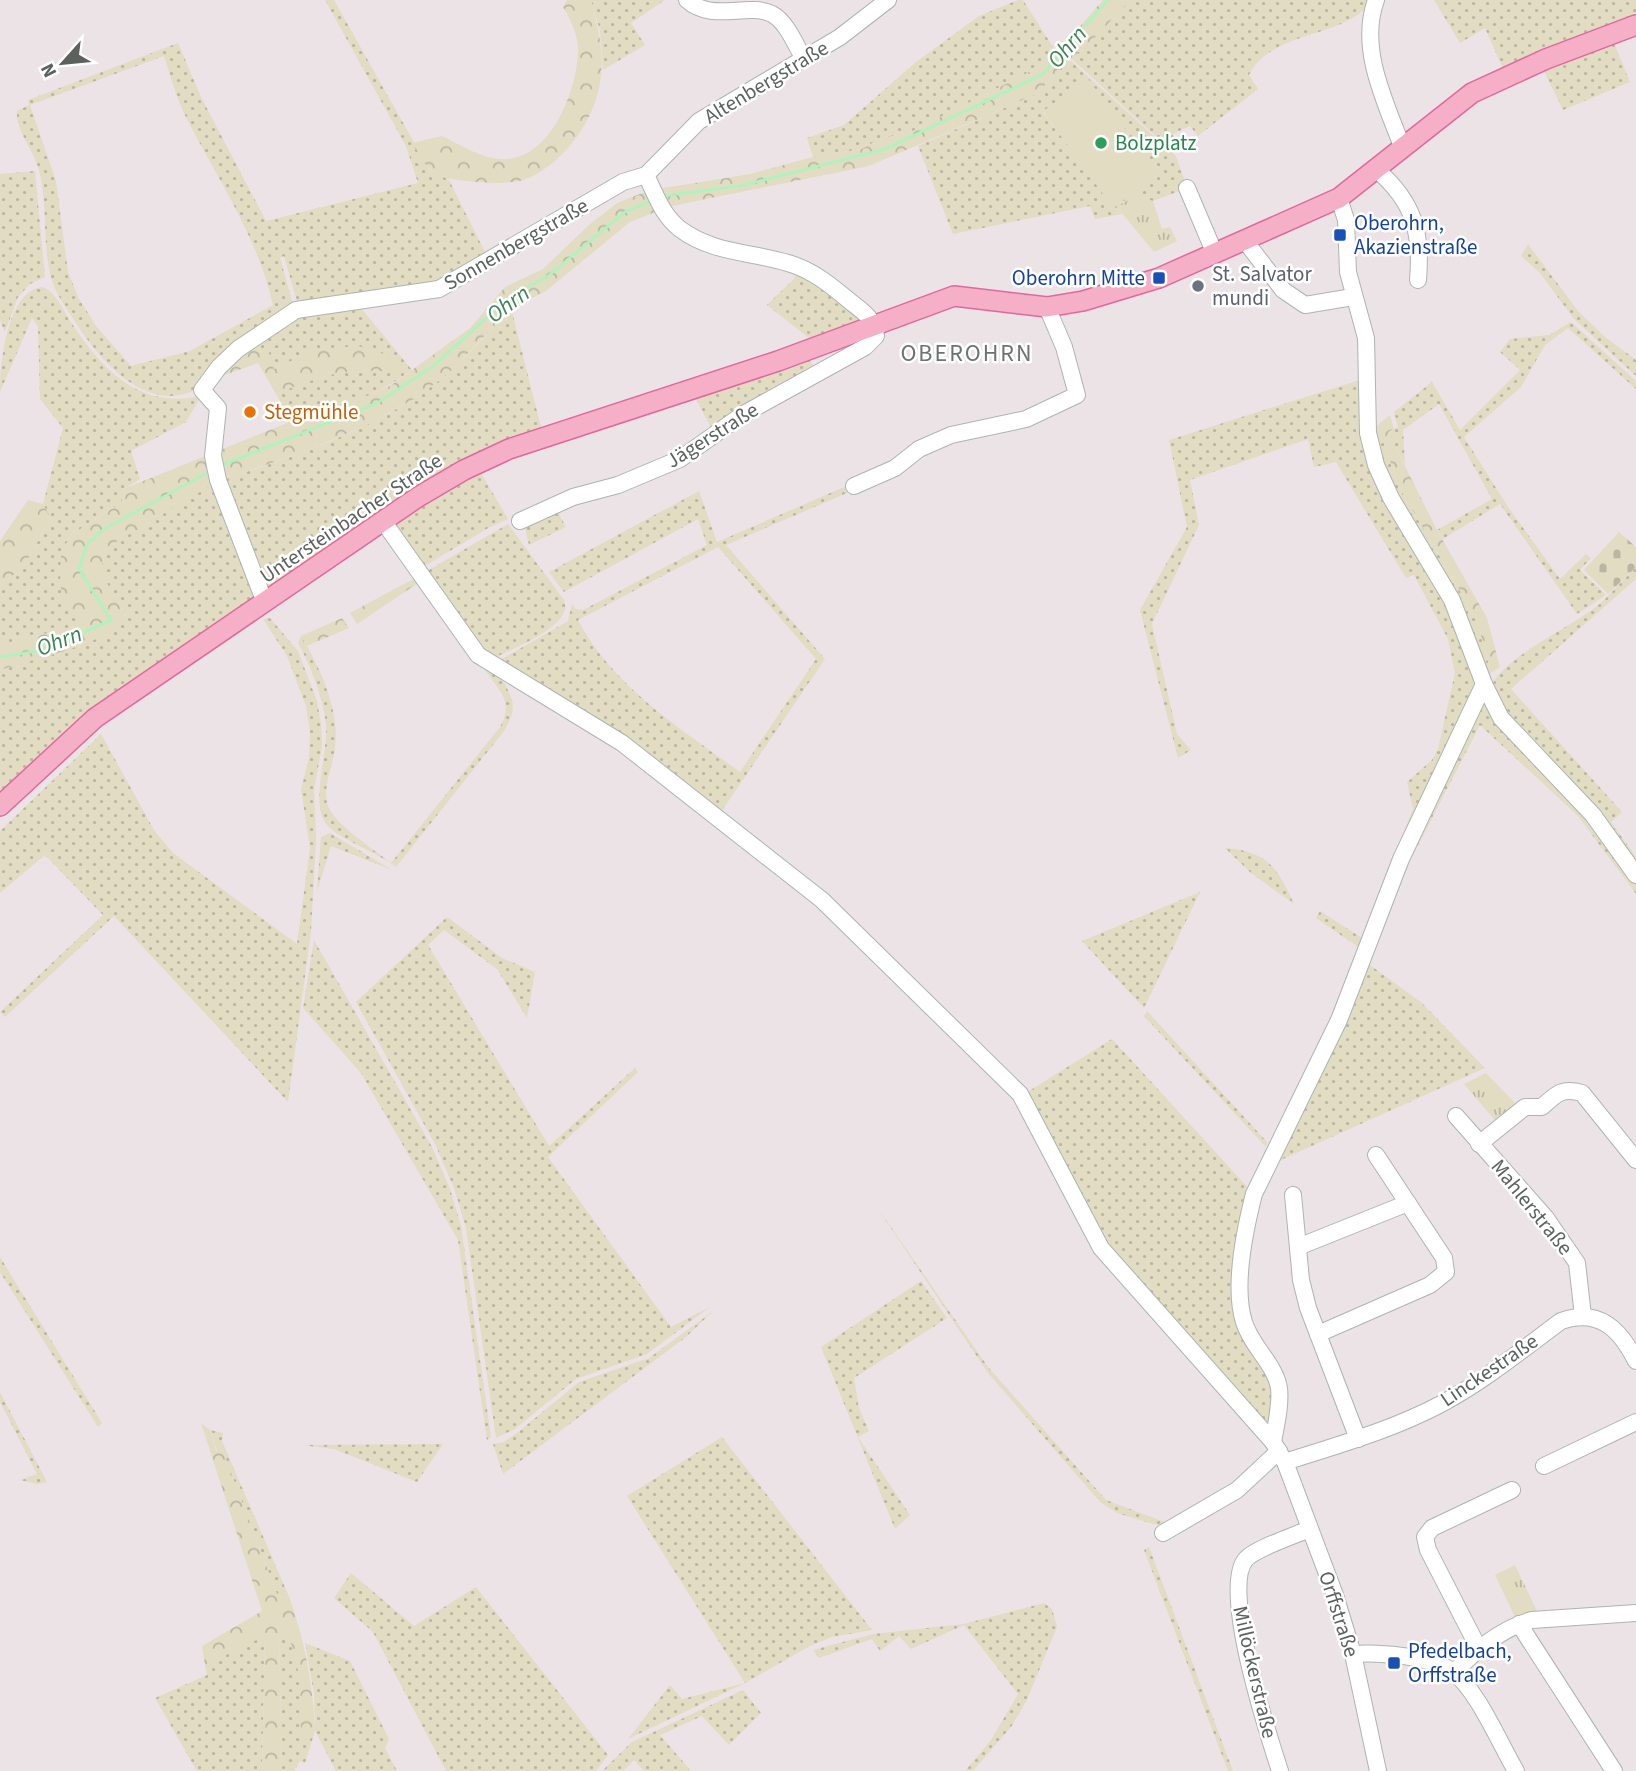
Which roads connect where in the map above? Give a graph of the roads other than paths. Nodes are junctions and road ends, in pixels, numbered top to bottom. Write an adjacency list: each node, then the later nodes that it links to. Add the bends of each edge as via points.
1 (687, 0): 5 (street, via 708,11 772,14)
2 (888, 0): 5 (street, Altenbergstraße)
3 (1376, 0): 6 (street, via 1373,63)
4 (1636, 25): 6 (main road, Untersteinbacher Straße, via 1472,93)
5 (804, 59): 8 (street, Altenbergstraße, via 699,121)
6 (1403, 149): 7 (main road, Untersteinbacher Straße)
7 (1377, 170): 10 (main road, Untersteinbacher Straße); 13 (street, via 1394,184 1412,212 1421,248)
8 (646, 175): 16 (street, via 665,215 699,241 804,269 867,314); 22 (street, Sonnenbergstraße, via 622,182 439,289 296,310 219,367 202,390 219,408 213,456)
9 (1187, 188): 12 (street)
10 (1339, 198): 11 (main road, Untersteinbacher Straße); 14 (street, via 1346,220)
11 (1245, 242): 12 (main road, Untersteinbacher Straße); 14 (street, via 1283,290 1305,305)
12 (1215, 254): 15 (main road, Untersteinbacher Straße, via 1159,278)
13 (1418, 280)
14 (1353, 297): 23 (street, via 1366,338 1368,433 1381,476 1452,600)
15 (1046, 307): 16 (main road, Untersteinbacher Straße, via 954,296); 19 (street, via 1064,346 1077,395 1026,419 951,435)
16 (875, 326): 17 (main road, Untersteinbacher Straße); 18 (street, Jägerstraße, via 872,341)
17 (814, 347): 18 (street); 20 (main road, Untersteinbacher Straße, via 509,449 455,475)
18 (822, 369): 21 (street, Jägerstraße, via 742,415 680,459)
19 (854, 486)
20 (383, 521): 22 (main road, Untersteinbacher Straße); 38 (street, via 478,655 622,743 822,900 1020,1094 1101,1248)
21 (520, 521)
22 (265, 603): 24 (main road, Untersteinbacher Straße, via 95,718)
23 (1484, 684): 25 (street, via 1501,718 1593,816); 38 (street, via 1401,859 1339,1020 1254,1194 1246,1224 1240,1300 1250,1336 1279,1388)
24 (0, 806)
25 (1636, 875)
26 (1456, 1116): 27 (street, Mahlerstraße)
27 (1479, 1144): 29 (street, Mahlerstraße, via 1525,1107 1542,1107 1560,1090 1570,1090 1582,1093); 33 (street, Mahlerstraße, via 1546,1218 1577,1263)
28 (1376, 1155): 31 (street)
29 (1636, 1160)
30 (1293, 1195): 32 (street)
31 (1408, 1203): 32 (street); 34 (street, via 1444,1258 1443,1277)
32 (1298, 1247): 34 (street, via 1301,1280)
33 (1583, 1316): 35 (street, via 1616,1329); 37 (street, Linckestraße, via 1561,1321 1440,1405)
34 (1318, 1334): 37 (street)
35 (1636, 1361)
36 (1636, 1422): 39 (street)
37 (1358, 1439): 38 (street, Linckestraße)
38 (1279, 1452): 41 (street, Orffstraße); 42 (street, via 1237,1490)
39 (1544, 1466)
40 (1511, 1490): 45 (street, via 1432,1528 1425,1537)
41 (1309, 1529): 46 (street, Orffstraße); 48 (street, Millöckerstraße, via 1246,1558 1238,1574 1242,1626)
42 (1163, 1533)
43 (1636, 1613): 44 (street)
44 (1519, 1624): 45 (street); 51 (street)
45 (1479, 1648): 47 (street)
46 (1353, 1654): 47 (street, via 1397,1656); 49 (street, Orffstraße)
47 (1454, 1672): 50 (street)
48 (1280, 1771)
49 (1378, 1771)
50 (1516, 1771)
51 (1614, 1771)

